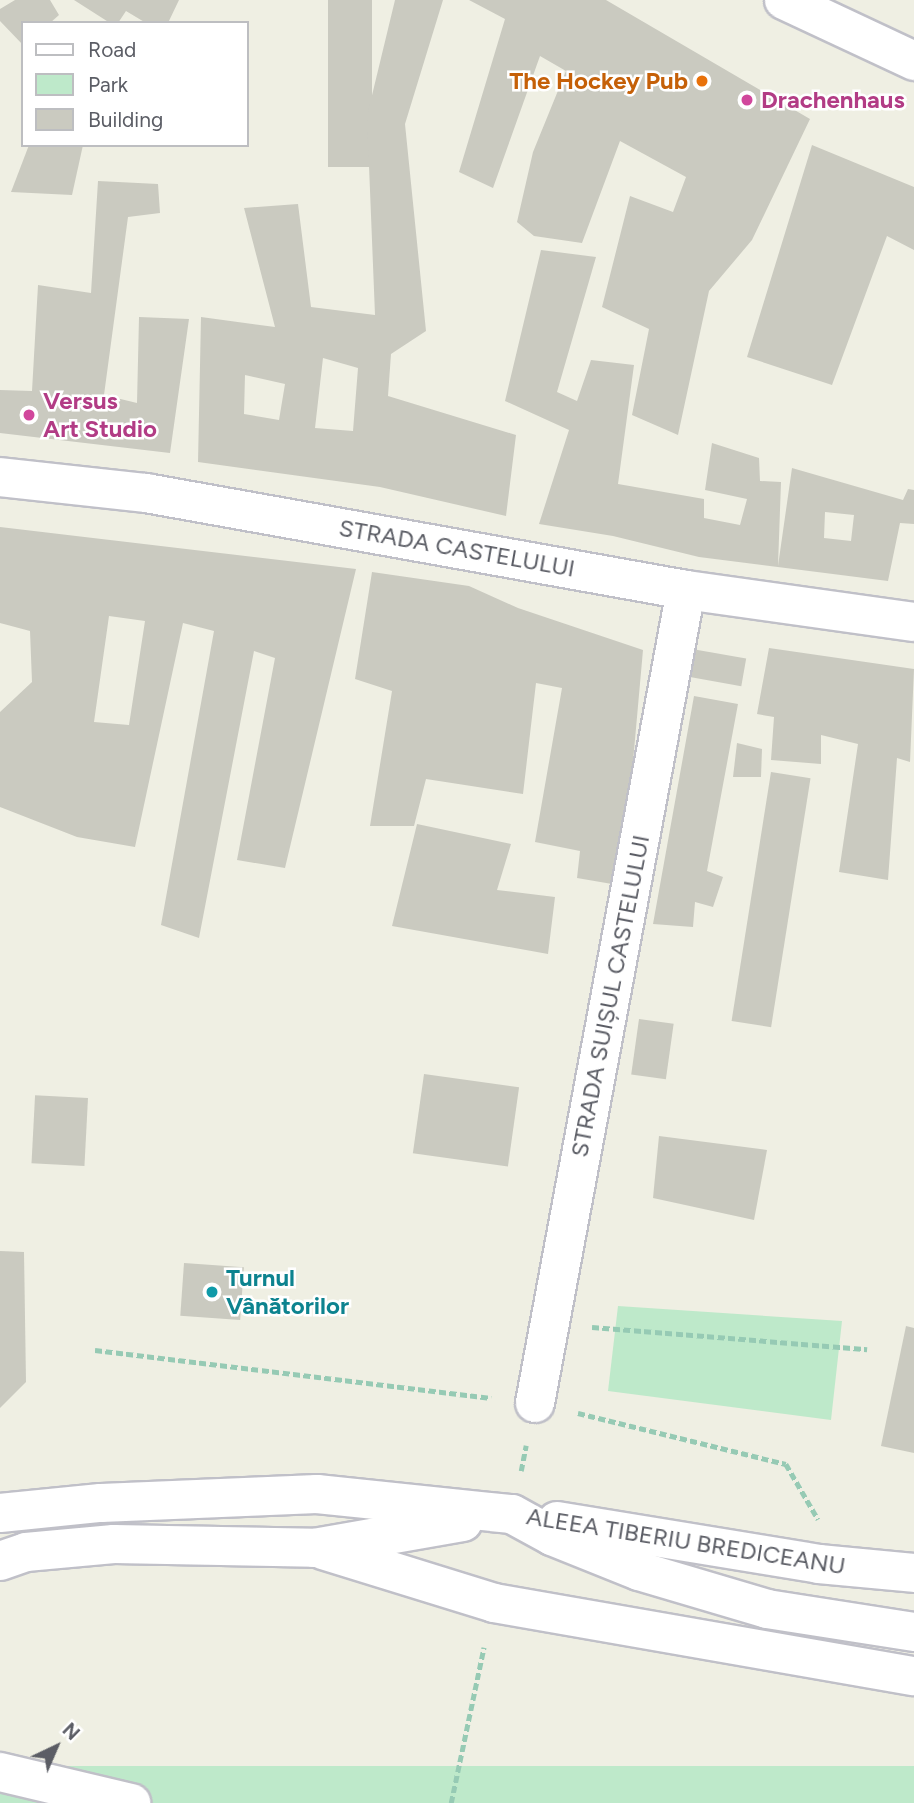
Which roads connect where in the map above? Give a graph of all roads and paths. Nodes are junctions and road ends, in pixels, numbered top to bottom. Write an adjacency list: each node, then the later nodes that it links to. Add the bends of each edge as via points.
1 (784, 0): 2 (street)
2 (914, 61)
3 (0, 477): 4 (street, STRADA CASTELULUI, via 252,510)
4 (686, 590): 5 (street, STRADA CASTELULUI); 6 (street, STRADA SUIȘUL CASTELULUI)
5 (914, 621)
6 (549, 1324): 7 (path); 9 (street, STRADA SUIȘUL CASTELULUI)
7 (867, 1349)
8 (95, 1350): 9 (path)
9 (535, 1403): 14 (path, via 786,1464 823,1528)
10 (0, 1513): 11 (street, via 101,1503 317,1494)
11 (512, 1514): 12 (street, ALEEA TIBERIU BREDICEANU); 14 (street, ALEEA TIBERIU BREDICEANU); 16 (street, via 552,1536 639,1571 767,1609)
12 (314, 1548): 13 (street, ALEEA TIBERIU BREDICEANU, via 114,1544 26,1552); 17 (street, via 494,1603)
13 (0, 1560)
14 (819, 1564): 15 (street, ALEEA TIBERIU BREDICEANU)
15 (914, 1573)
16 (914, 1632)
17 (914, 1676)
18 (0, 1772): 19 (street)
19 (131, 1803)

